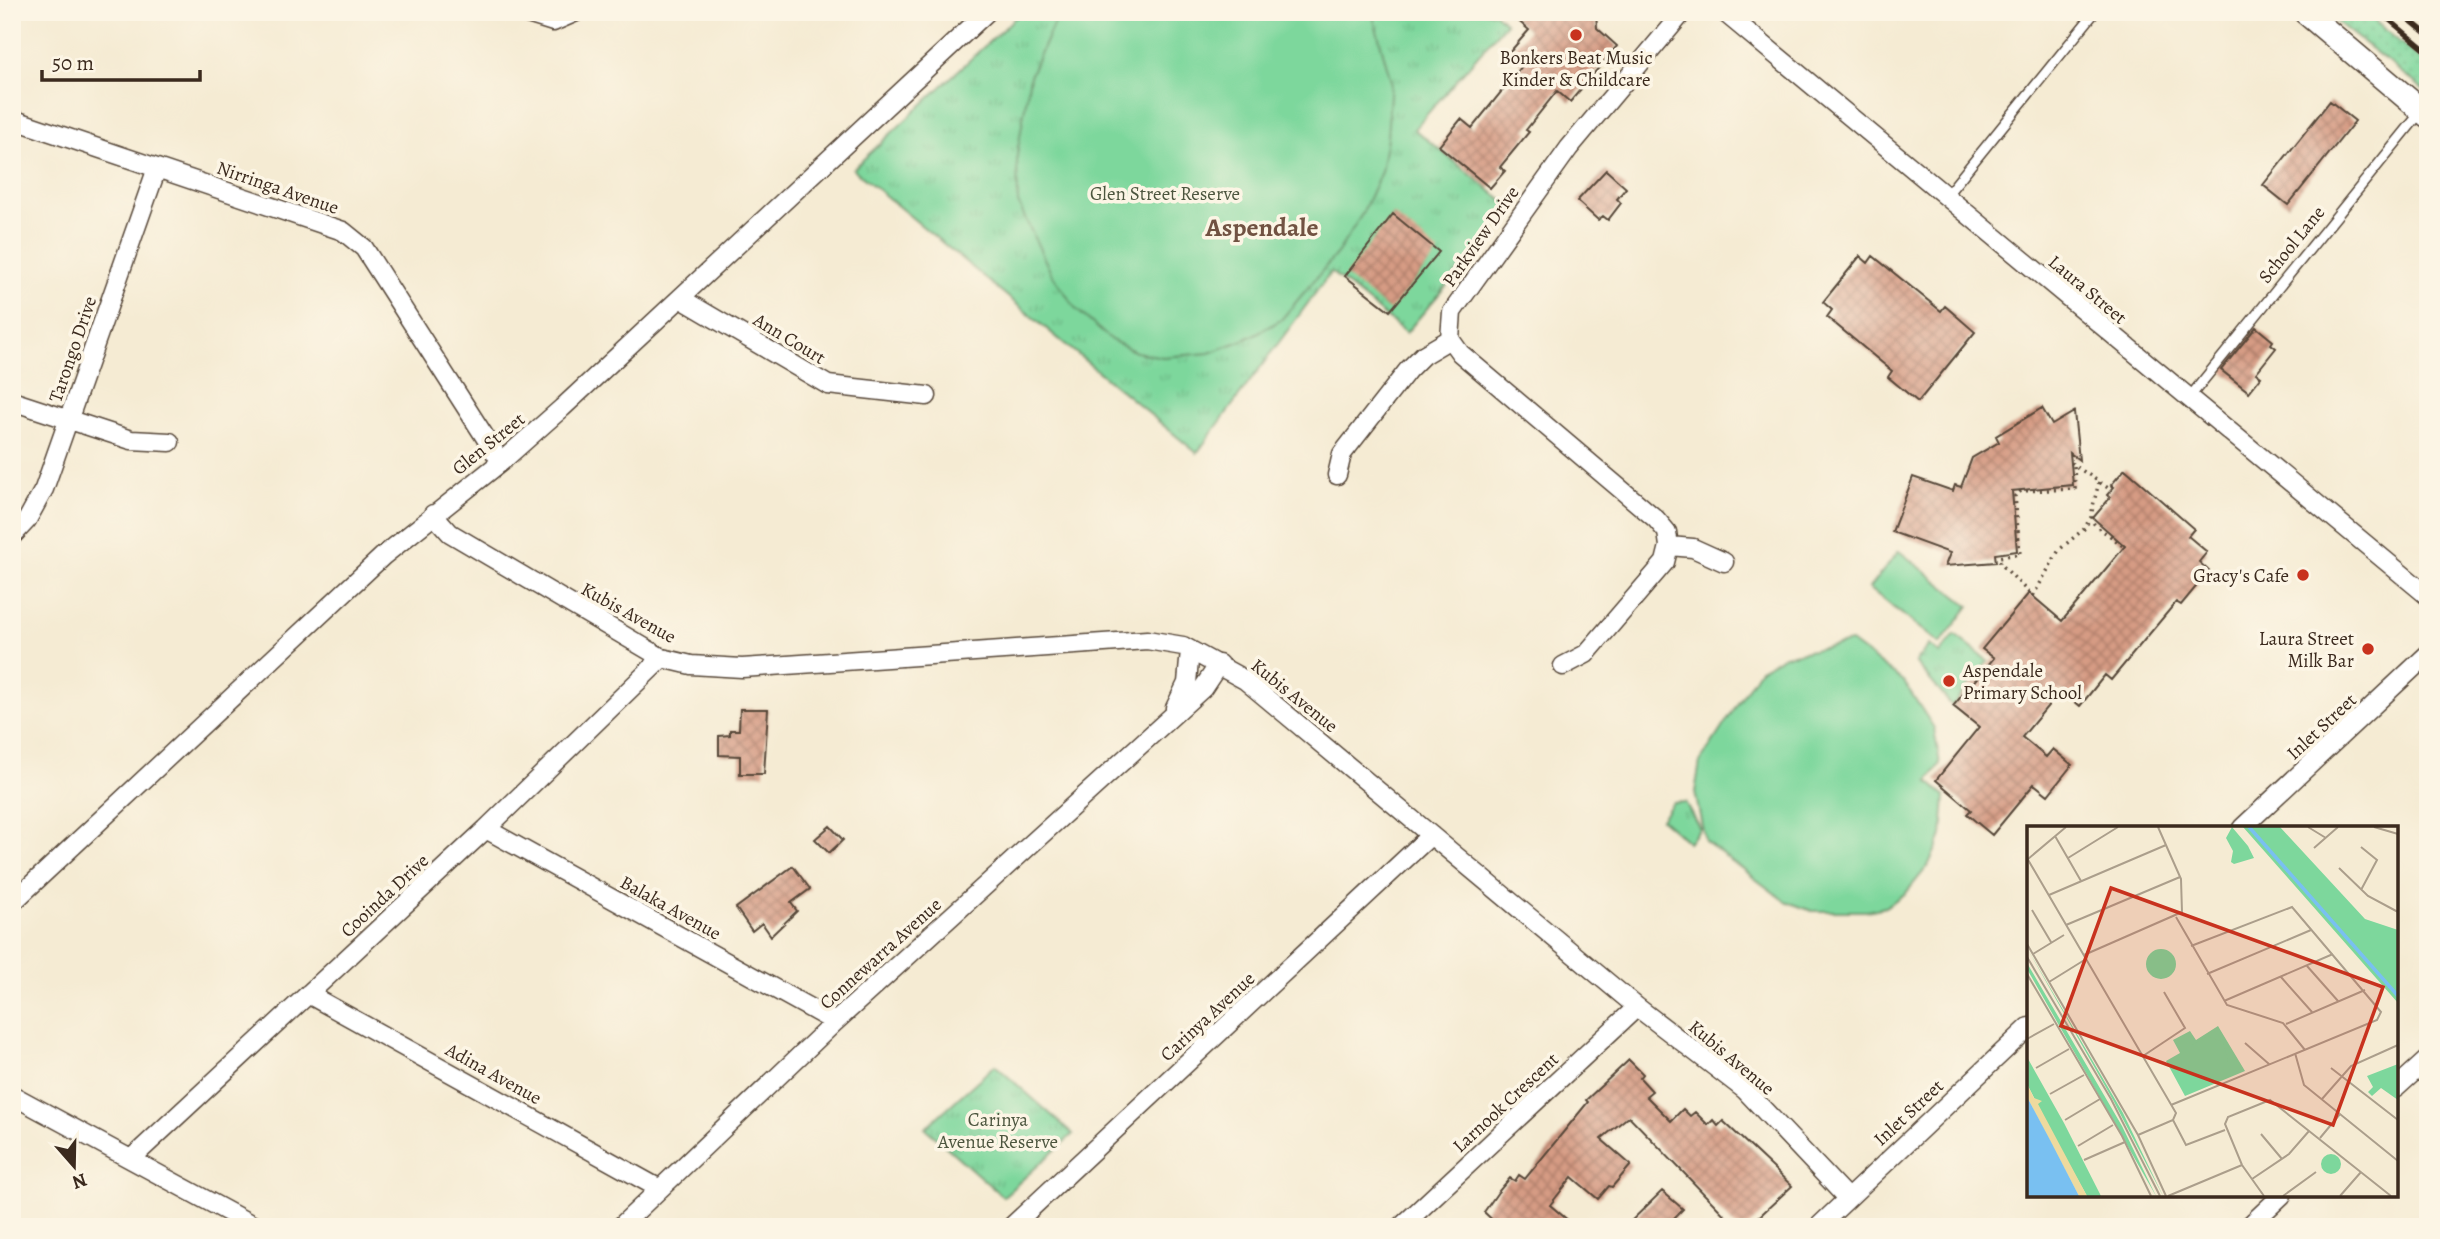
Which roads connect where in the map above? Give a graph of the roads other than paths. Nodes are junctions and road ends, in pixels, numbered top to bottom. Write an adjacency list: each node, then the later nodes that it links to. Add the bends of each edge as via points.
1 (521, 12): 2 (street, via 553,22)
2 (576, 12)
3 (987, 12): 12 (street, Glen Street)
4 (1684, 12): 13 (street, Parkview Drive, via 1569,148 1451,312)
5 (1724, 12): 11 (street, Laura Street)
6 (2095, 12): 11 (lane)
7 (2305, 12): 8 (street)
8 (2425, 114): 15 (lane, School Lane)
9 (12, 119): 10 (street, Nirringa Avenue)
10 (157, 168): 17 (street, Tarongo Drive); 19 (street, Nirringa Avenue, via 355,239)
11 (1945, 197): 15 (street, Laura Street)
12 (680, 298): 14 (street, Ann Court, via 828,386); 19 (street, Glen Street)
13 (1450, 339): 20 (street, via 1408,370 1342,454); 23 (street, via 1460,353 1656,519 1667,532)
14 (927, 396)
15 (2188, 399): 25 (street, Laura Street)
16 (12, 401): 17 (street)
17 (69, 420): 18 (street, via 131,440); 22 (street, Tarongo Drive, via 44,489)
18 (170, 442)
19 (501, 462): 21 (street, Glen Street)
20 (1337, 475)
21 (433, 514): 28 (street, Kubis Avenue, via 450,533); 35 (street, Glen Street, via 331,603)
22 (12, 536)
23 (1669, 546): 24 (street, via 1693,548); 30 (street, via 1665,562 1586,654)
24 (1724, 562)
25 (2426, 591)
26 (1190, 650): 28 (street, Kubis Avenue, via 1147,640 741,668); 29 (street, Kubis Avenue); 31 (street, Connewarra Avenue, via 1187,683)
27 (2428, 654): 32 (street, Inlet Street)
28 (662, 658): 33 (street, Cooinda Drive)
29 (1219, 664): 31 (street, Connewarra Avenue, via 1203,688); 34 (street, Kubis Avenue, via 1245,680)
30 (1563, 666)
31 (1172, 714): 38 (street, Connewarra Avenue)
32 (2244, 826)
33 (486, 829): 36 (street, Cooinda Drive); 38 (street, Balaka Avenue)
34 (1432, 835): 37 (street, Kubis Avenue); 49 (street, Carinya Avenue)
35 (12, 904)
36 (308, 994): 43 (street, Cooinda Drive); 44 (street, Adina Avenue)
37 (1637, 1007): 46 (street, Kubis Avenue, via 1745,1090); 50 (street, Larnook Crescent)
38 (835, 1022): 44 (street, Connewarra Avenue)
39 (2027, 1029): 46 (street, Inlet Street)
40 (2428, 1059): 41 (street)
41 (2398, 1086)
42 (12, 1095): 43 (street)
43 (132, 1158): 47 (street)
44 (660, 1189): 48 (street, Connewarra Avenue)
45 (2280, 1197): 52 (street)
46 (1847, 1198): 51 (street, Inlet Street)
47 (256, 1227)
48 (621, 1227)
49 (1011, 1227)
50 (1401, 1227)
51 (1818, 1227)
52 (2248, 1227)

